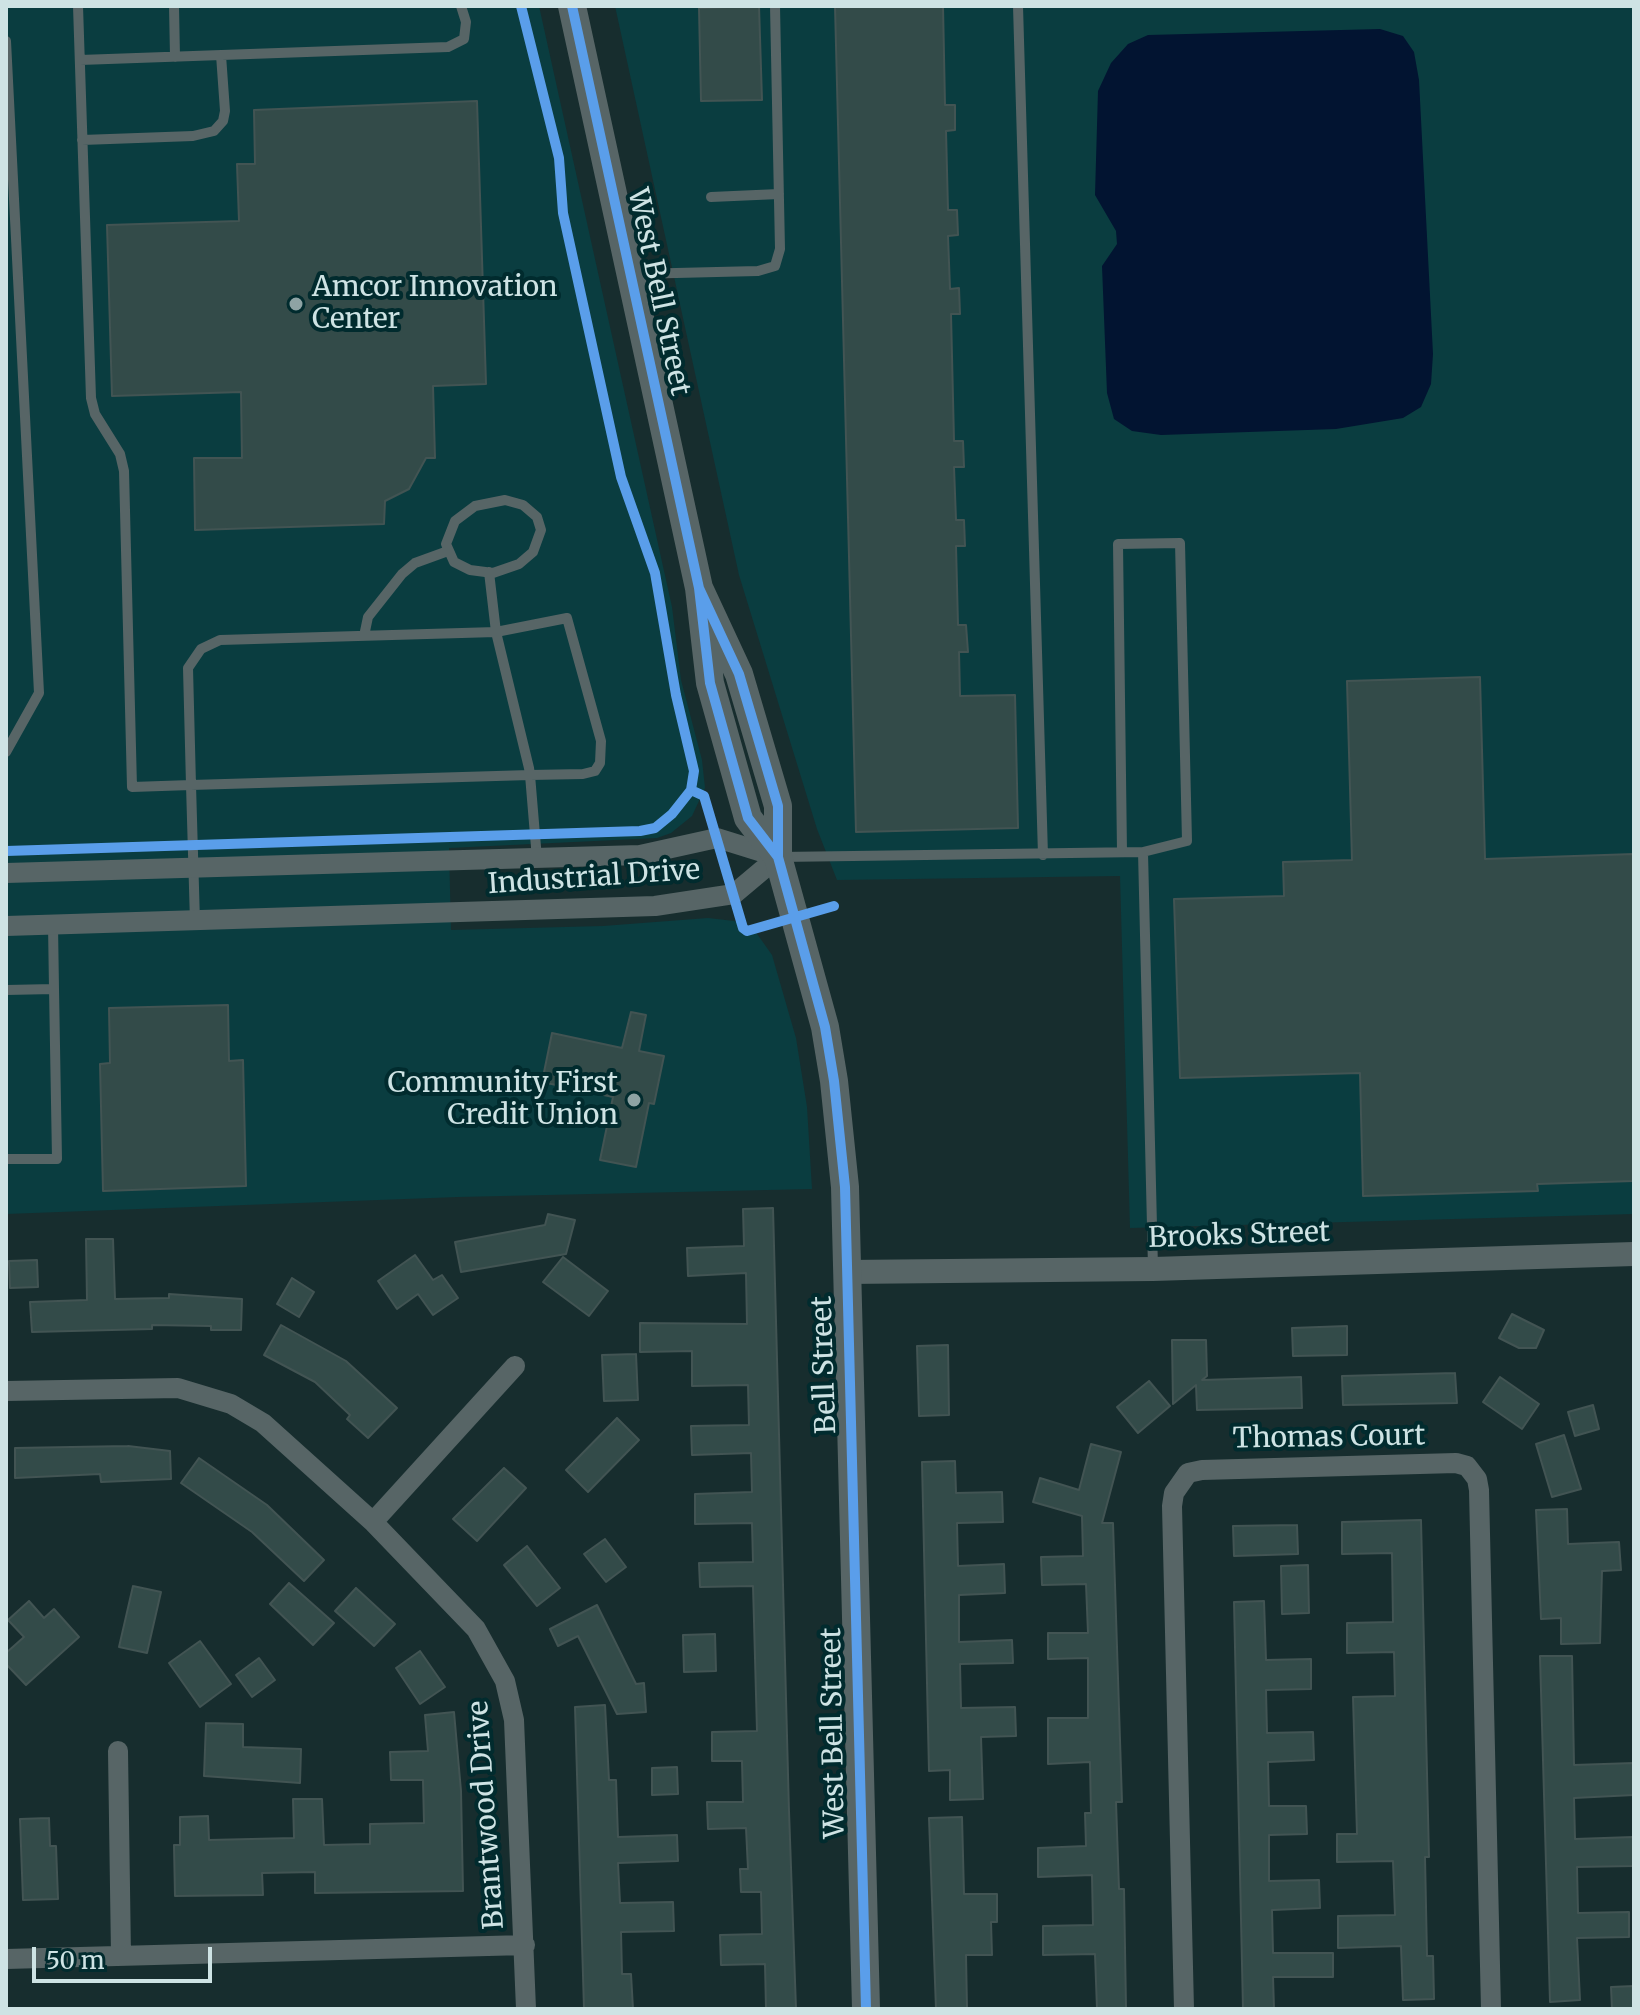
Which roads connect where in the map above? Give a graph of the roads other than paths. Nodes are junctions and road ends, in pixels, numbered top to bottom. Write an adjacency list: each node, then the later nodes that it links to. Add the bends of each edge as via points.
1 (78, 6): 10 (lane)
2 (174, 6): 9 (lane)
3 (461, 6): 8 (lane, via 464,39 448,47)
4 (572, 6): 14 (main road, West Bell Street)
5 (775, 6): 12 (lane)
6 (1018, 6): 24 (lane)
7 (6, 41): 19 (lane, via 39,693)
8 (221, 55): 9 (lane); 11 (lane, via 225,111 214,131)
9 (175, 57): 10 (lane)
10 (80, 60): 11 (lane)
11 (82, 140): 21 (lane, via 91,398 124,471 132,787)
12 (779, 194): 13 (lane); 14 (lane, via 780,249 775,266 758,271)
13 (711, 197)
14 (629, 274): 25 (main road, West Bell Street, via 699,588 710,683 748,818)
15 (448, 551): 16 (lane, via 462,567); 16 (lane, via 449,530 475,506 495,500 532,510 540,523 538,544 519,564); 18 (lane, via 415,563 402,574 368,617)
16 (489, 572): 17 (lane)
17 (496, 632): 18 (lane); 20 (lane); 20 (lane, via 567,618 601,741 595,771)
18 (364, 636): 21 (lane, via 220,640 201,649 188,668)
19 (6, 752)
20 (530, 775): 21 (lane); 26 (lane)
21 (191, 785): 27 (lane)
22 (1122, 852): 23 (lane); 23 (lane, via 1118,544 1180,543 1187,841); 24 (lane)
23 (1143, 852): 36 (lane)
24 (1043, 855): 25 (lane)
25 (778, 857): 26 (street, Industrial Drive, via 717,838 640,855); 29 (street, Industrial Drive, via 734,894 696,902); 37 (main road, West Bell Street, via 825,1027 845,1187)
26 (537, 859): 27 (street, Industrial Drive)
27 (194, 868): 28 (street, Industrial Drive); 29 (lane)
28 (6, 873)
29 (195, 922): 30 (street, Industrial Drive)
30 (53, 925): 31 (street, Industrial Drive); 32 (lane)
31 (6, 926)
32 (54, 989): 33 (lane); 34 (lane, via 57,1159)
33 (6, 990)
34 (6, 1159)
35 (1634, 1254): 36 (street, Brooks Street)
36 (1153, 1269): 37 (street, Brooks Street)
37 (846, 1272): 40 (main road, Bell Street)
38 (515, 1366): 41 (street)
39 (6, 1391): 41 (street, Brantwood Drive, via 178,1388 219,1400 263,1423)
40 (851, 1456): 47 (main road, West Bell Street)
41 (373, 1522): 43 (street, Brantwood Drive, via 476,1629 505,1681 514,1720)
42 (118, 1751): 44 (street)
43 (525, 1945): 44 (street); 46 (street, Brantwood Drive)
44 (121, 1956): 45 (street)
45 (6, 1959)
46 (526, 2009)
47 (866, 2009)
48 (1184, 2009): 49 (street, Thomas Court, via 1174,1493 1188,1473 1202,1470 1456,1463 1467,1466 1479,1490)
49 (1491, 2009)

